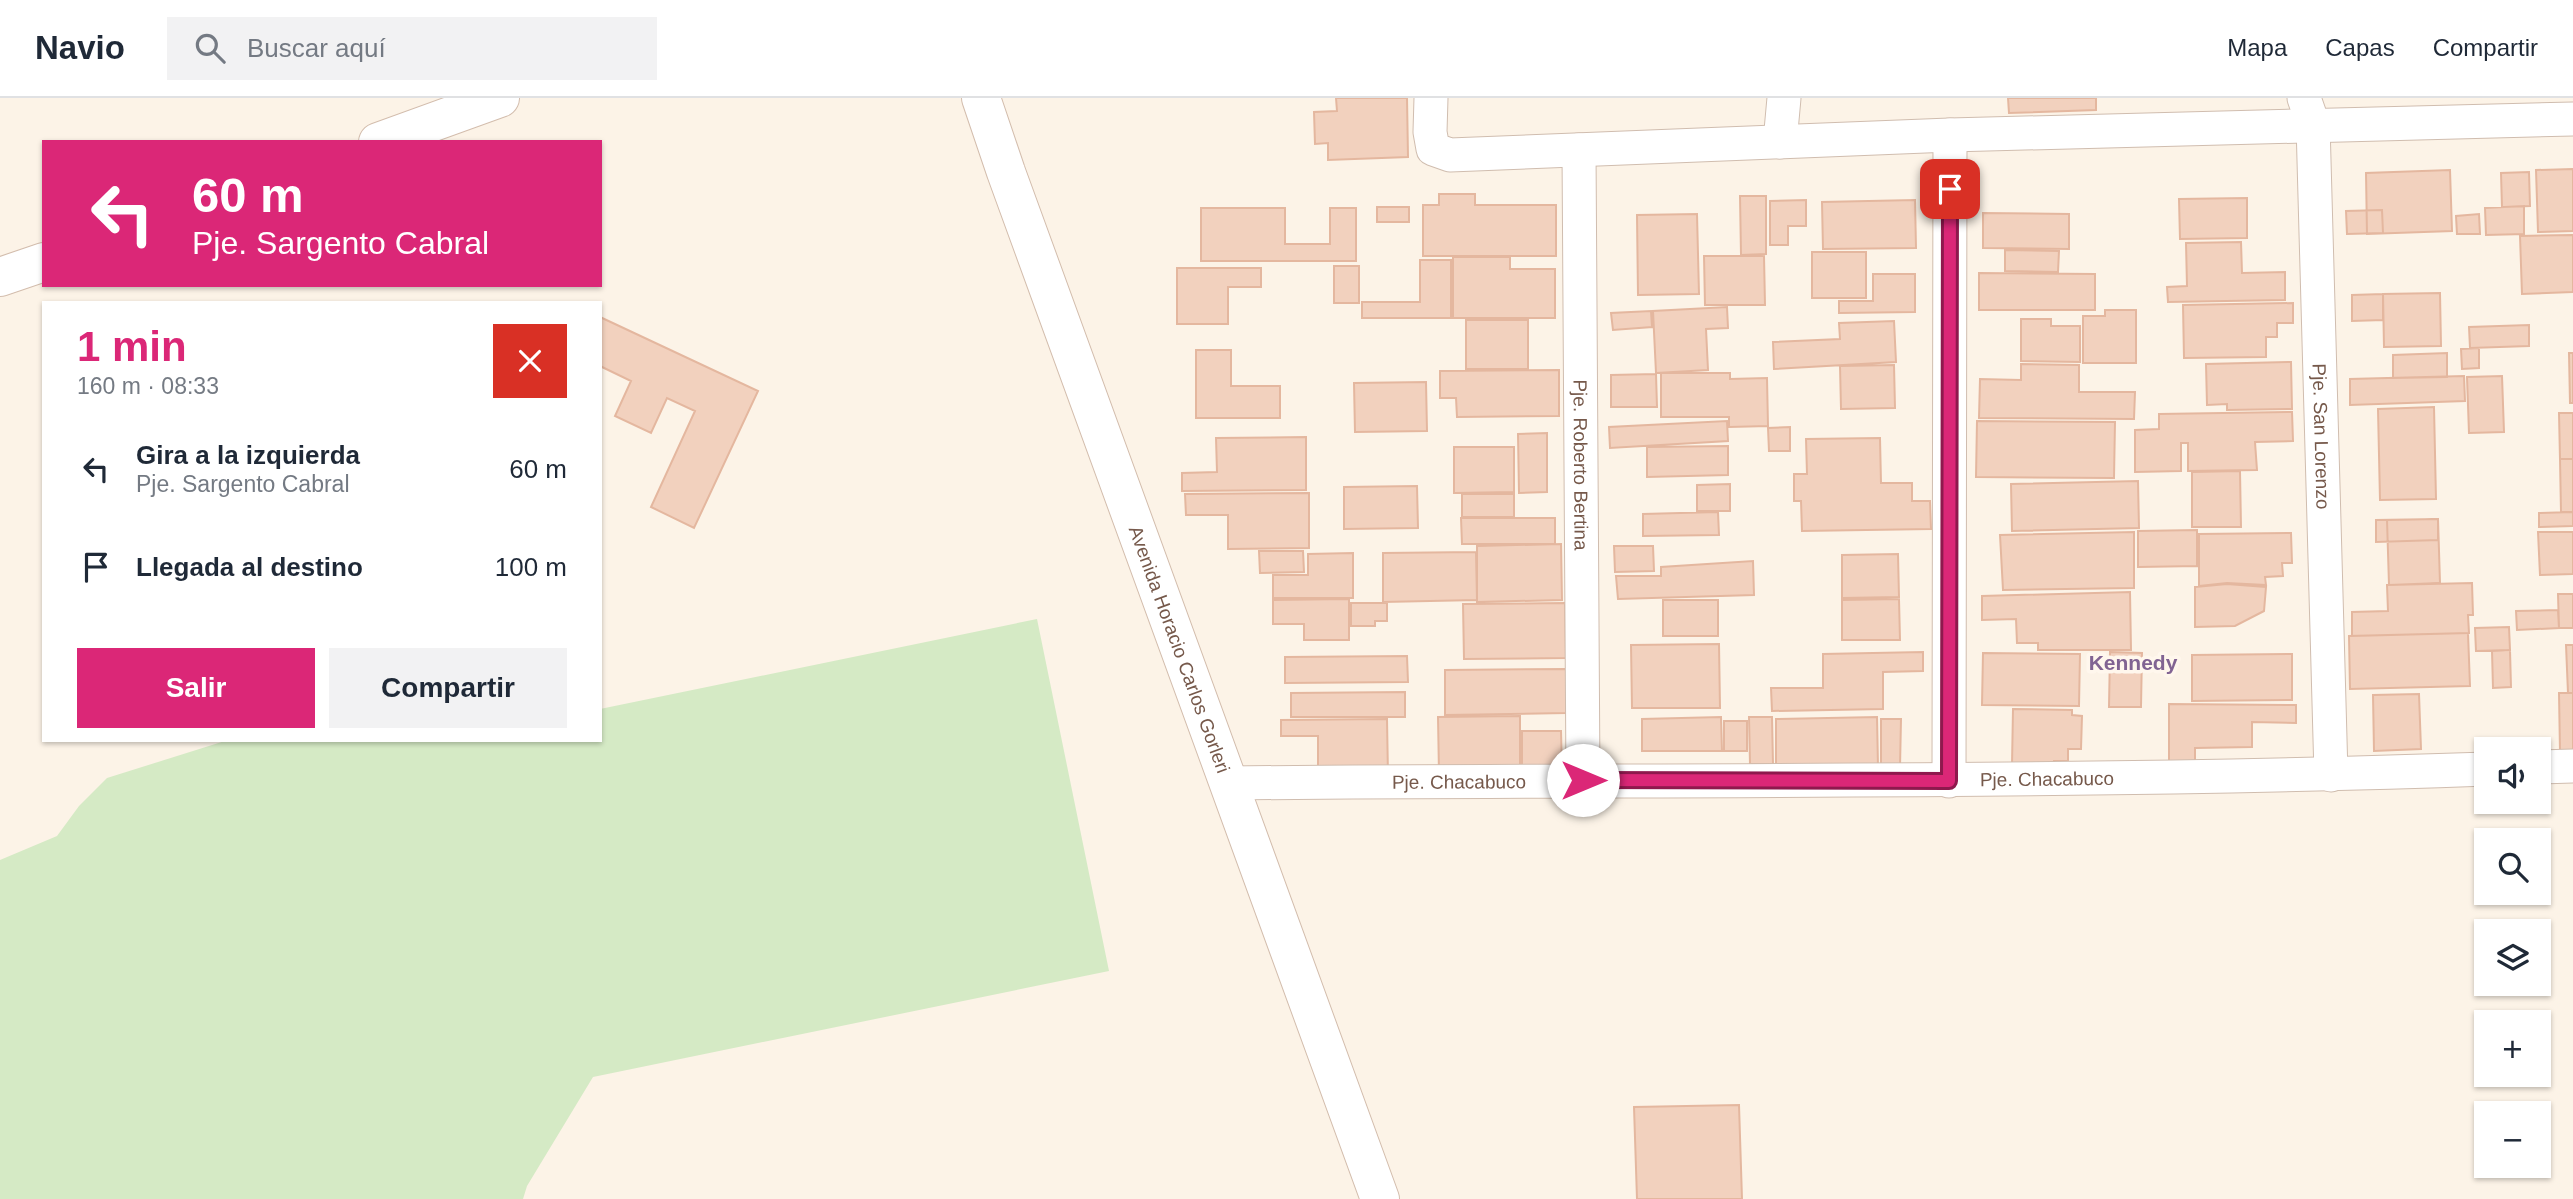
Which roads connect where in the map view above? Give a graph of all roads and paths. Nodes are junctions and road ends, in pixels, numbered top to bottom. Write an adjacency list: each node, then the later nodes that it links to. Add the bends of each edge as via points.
1 (500, 98): 8 (main road)
2 (981, 98): 19 (main road, Avenida Horacio Carlos Gorleri)
3 (1431, 98): 10 (street, via 1433,149 1450,155)
4 (1784, 98): 9 (street)
5 (2309, 111): 6 (street); 7 (street); 16 (street, Pje. San Lorenzo)
6 (2573, 119)
7 (1950, 135): 9 (street); 18 (street)
8 (384, 140)
9 (1780, 142): 10 (street)
10 (1579, 150): 17 (street, Pje. Roberto Bertina)
11 (42, 263): 12 (main road)
12 (0, 277)
13 (2573, 766): 14 (street)
14 (2551, 767)
15 (2474, 770): 16 (street, Pje. Chacabuco)
16 (2331, 775): 18 (street, Pje. Chacabuco)
17 (1583, 780): 18 (street, Pje. Chacabuco); 19 (street, Pje. Chacabuco)
18 (1949, 781)
19 (1228, 783): 20 (main road, Avenida Horacio Carlos Gorleri)
20 (1380, 1199)

